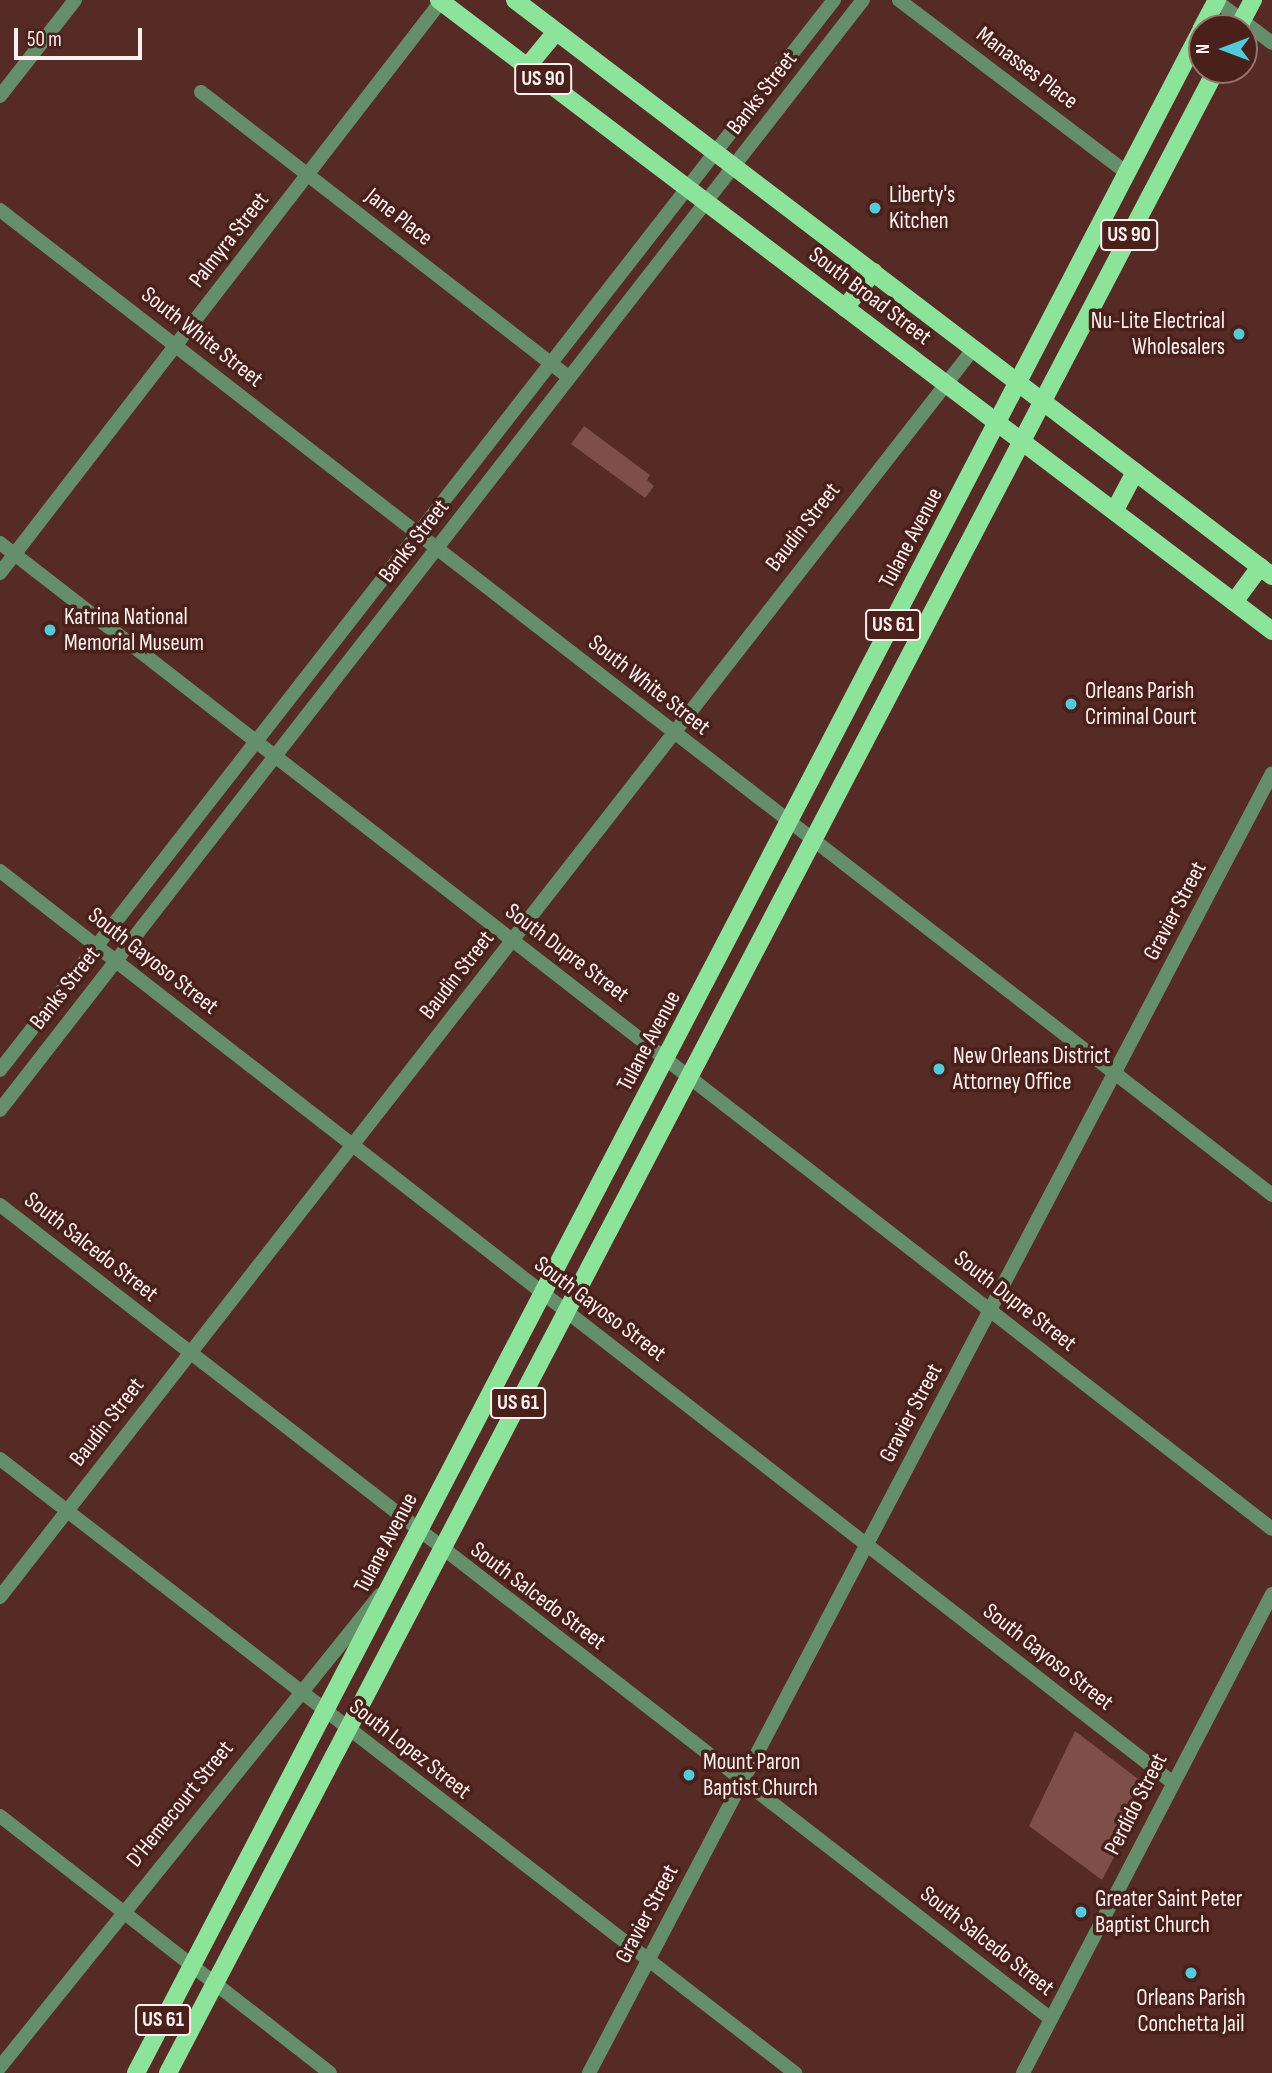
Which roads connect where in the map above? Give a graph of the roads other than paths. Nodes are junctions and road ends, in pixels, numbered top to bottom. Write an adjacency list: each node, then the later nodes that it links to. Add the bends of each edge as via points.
1 (440, 0): 11 (main road, South Broad Street / US 90); 18 (street, Palmyra Street)
2 (515, 0): 9 (main road, South Broad Street / US 90)
3 (834, 0): 15 (street, Banks Street)
4 (863, 0): 16 (street, Banks Street)
5 (899, 0): 17 (street, Manasses Place)
6 (1216, 0): 8 (street)
7 (73, 1): 14 (street)
8 (1230, 14)
9 (556, 32): 11 (main road); 15 (main road, South Broad Street / US 90)
10 (1188, 55): 17 (main road, Tulane Avenue / US 90)
11 (527, 67): 19 (main road, South Broad Street / US 90)
12 (1209, 84): 30 (main road, US 90)
13 (201, 92): 18 (street, Jane Place)
14 (0, 96)
15 (715, 153): 16 (main road, South Broad Street / US 90); 19 (street, Banks Street)
16 (734, 166): 20 (street, Banks Street); 22 (main road, South Broad Street / US 90)
17 (1127, 173): 28 (main road, Tulane Avenue / US 90)
18 (307, 176): 24 (street, Palmyra Street); 26 (street, Jane Place)
19 (687, 189): 20 (main road, South Broad Street / US 90); 26 (street, Banks Street)
20 (705, 202): 23 (main road, South Broad Street / US 90); 27 (street, Banks Street)
21 (0, 210): 24 (street, South White Street)
22 (873, 272): 23 (main road); 25 (main road, South Broad Street / US 90)
23 (845, 308): 29 (main road, South Broad Street / US 90)
24 (176, 345): 35 (street, South White Street); 38 (street, Palmyra Street)
25 (974, 348): 28 (main road, South Broad Street / US 90); 29 (street, Baudin Street)
26 (551, 363): 27 (street, Jane Place); 35 (street, Banks Street)
27 (569, 377): 37 (street, Banks Street)
28 (1020, 383): 30 (main road, South Broad Street); 31 (main road, Tulane Avenue / US 61)
29 (945, 384): 31 (main road, South Broad Street / US 90); 43 (street, Baudin Street)
30 (1042, 400): 32 (main road, US 61); 33 (main road, South Broad Street)
31 (997, 426): 32 (main road, South Broad Street / US 90); 47 (main road, Tulane Avenue / US 61)
32 (1020, 443): 34 (main road, South Broad Street); 48 (main road, US 61)
33 (1135, 471): 34 (main road); 39 (main road, South Broad Street)
34 (1115, 510): 41 (main road, South Broad Street)
35 (418, 534): 37 (street, South White Street); 44 (street, Banks Street)
36 (0, 543): 38 (street, South Dupre Street)
37 (436, 549): 43 (street, South White Street); 45 (street, Banks Street)
38 (15, 554): 40 (street, Palmyra Street); 44 (street, South Dupre Street)
39 (1266, 571): 41 (main road)
40 (0, 573)
41 (1234, 602): 42 (main road, South Broad Street)
42 (1272, 631)
43 (671, 731): 47 (street, South White Street); 50 (street, Baudin Street)
44 (256, 741): 45 (street, South Dupre Street); 51 (street, Banks Street)
45 (275, 756): 50 (street, South Dupre Street); 52 (street, Banks Street)
46 (1272, 773): 55 (street, Gravier Street)
47 (789, 825): 48 (street, South White Street); 53 (main road, Tulane Avenue / US 61)
48 (811, 842): 55 (street, South White Street); 56 (main road, US 61)
49 (0, 871): 51 (street, South Gayoso Street)
50 (513, 941): 53 (street, South Dupre Street); 58 (street, Baudin Street)
51 (97, 945): 52 (street, South Gayoso Street); 54 (street, Banks Street)
52 (117, 960): 57 (street, Banks Street); 58 (street, South Gayoso Street)
53 (667, 1058): 56 (street, South Dupre Street); 61 (main road, Tulane Avenue / US 61)
54 (0, 1070)
55 (1114, 1074): 59 (street, South White Street); 63 (street, Gravier Street)
56 (689, 1075): 62 (main road, US 61); 63 (street, South Dupre Street)
57 (0, 1110)
58 (351, 1146): 61 (street, South Gayoso Street); 64 (street, Baudin Street)
59 (1272, 1195)
60 (0, 1205): 64 (street, South Salcedo Street)
61 (543, 1295): 62 (street, South Gayoso Street); 68 (main road, Tulane Avenue / US 61)
62 (566, 1310): 69 (street, South Gayoso Street); 70 (main road, US 61)
63 (990, 1310): 67 (street, South Dupre Street); 69 (street, Gravier Street)
64 (190, 1353): 66 (street, Baudin Street); 68 (street, South Salcedo Street)
65 (0, 1459): 66 (street, South Lopez Street)
66 (67, 1510): 73 (street, Baudin Street); 74 (street, South Lopez Street)
67 (1272, 1529)
68 (420, 1532): 70 (street, South Salcedo Street); 71 (main road, Tulane Avenue / US 61)
69 (867, 1545): 77 (street, Gravier Street); 78 (street, South Gayoso Street)
70 (441, 1550): 76 (main road, US 61); 77 (street, South Salcedo Street)
71 (399, 1572): 74 (street, D'Hemecourt Street); 75 (main road, Tulane Avenue / US 61)
72 (1272, 1594): 78 (street, Perdido Street)
73 (0, 1597)
74 (298, 1692): 75 (street, South Lopez Street); 80 (street, D'Hemecourt Street)
75 (325, 1713): 76 (street, South Lopez Street); 82 (main road, Tulane Avenue / US 61)
76 (346, 1730): 81 (street, South Lopez Street); 83 (main road, US 61)
77 (743, 1781): 81 (street, Gravier Street); 84 (street, South Salcedo Street)
78 (1173, 1783): 84 (street, Perdido Street)
79 (0, 1816): 80 (street)
80 (123, 1911): 82 (street); 85 (street, D'Hemecourt Street)
81 (648, 1960): 89 (street, Gravier Street); 90 (street, South Lopez Street)
82 (191, 1967): 83 (street); 86 (main road, Tulane Avenue / US 61)
83 (214, 1984): 87 (main road, US 61); 88 (street)
84 (1051, 2019): 91 (street, Perdido Street)
85 (0, 2067)
86 (135, 2073)
87 (168, 2073)
88 (330, 2073)
89 (589, 2073)
90 (795, 2073)
91 (1023, 2073)

